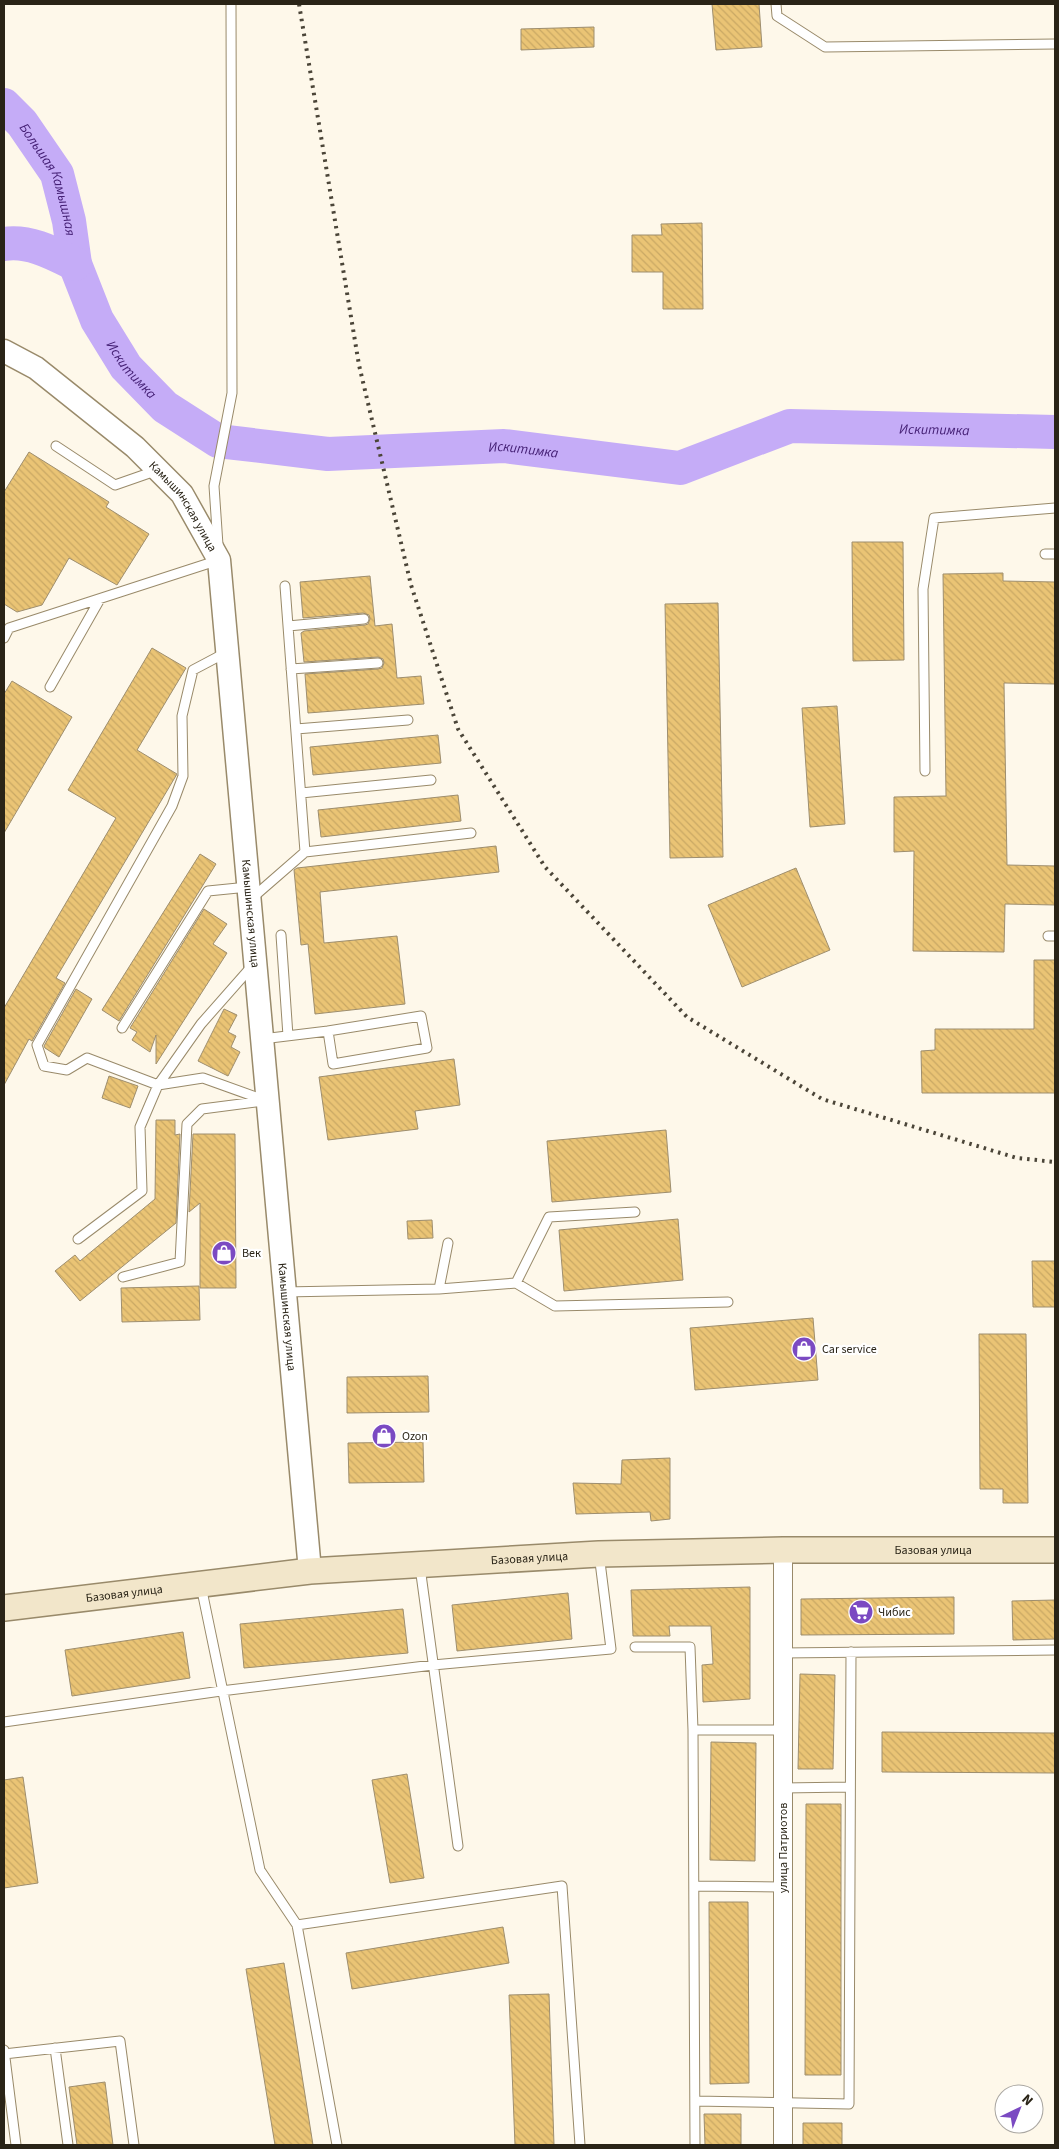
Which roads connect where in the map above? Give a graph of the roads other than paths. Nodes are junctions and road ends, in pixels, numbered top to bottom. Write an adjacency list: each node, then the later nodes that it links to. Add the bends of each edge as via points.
1 (231, 4): 10 (lane, via 232,393 214,486)
2 (776, 4): 3 (lane, via 777,16 825,46)
3 (1055, 44)
4 (4, 351): 6 (street, Камышинская улица, via 36,368 135,447)
5 (56, 446): 6 (lane, via 115,485)
6 (158, 470): 10 (street, Камышинская улица, via 182,494)
7 (1055, 508): 23 (lane, via 934,518 923,589)
8 (1044, 554): 9 (lane)
9 (1055, 554)
10 (219, 560): 12 (lane); 17 (street, Камышинская улица)
11 (285, 586): 14 (lane)
12 (100, 599): 15 (lane); 20 (lane)
13 (364, 619): 14 (lane)
14 (288, 626): 19 (lane)
15 (6, 627): 16 (lane)
16 (4, 638)
17 (227, 651): 28 (street, Камышинская улица); 35 (lane, via 193,670 182,716 183,776 172,806 36,1045 44,1066 66,1070 87,1058)
18 (378, 663): 19 (lane)
19 (292, 669): 22 (lane)
20 (50, 687)
21 (408, 720): 22 (lane)
22 (296, 729): 25 (lane)
23 (925, 771)
24 (431, 780): 25 (lane)
25 (301, 794): 27 (lane)
26 (471, 833): 27 (lane)
27 (305, 852): 28 (lane)
28 (249, 894): 30 (street, Камышинская улица); 31 (lane, via 208,891)
29 (281, 935): 33 (lane)
30 (255, 963): 34 (street, Камышинская улица); 35 (lane, via 201,1024)
31 (122, 1028)
32 (328, 1031): 32 (lane, via 333,1064 427,1048 421,1016); 33 (lane)
33 (288, 1036): 34 (lane)
34 (261, 1039): 36 (street, Камышинская улица)
35 (158, 1086): 36 (lane, via 203,1078); 38 (lane, via 140,1127 142,1191)
36 (267, 1101): 40 (lane, via 202,1109 187,1124 180,1262); 43 (street, Камышинская улица)
37 (635, 1212): 41 (lane, via 549,1217)
38 (78, 1239)
39 (448, 1242): 42 (lane)
40 (123, 1277)
41 (516, 1283): 42 (lane); 44 (lane, via 555,1306)
42 (439, 1289): 43 (lane)
43 (284, 1292): 49 (street, Камышинская улица)
44 (728, 1302)
45 (783, 1550): 46 (main road, Базовая улица); 47 (main road, Базовая улица); 55 (street, улица Патриотов)
46 (1055, 1550)
47 (598, 1554): 48 (main road, Базовая улица); 56 (lane, via 611,1649)
48 (420, 1564): 49 (main road, Базовая улица); 56 (lane)
49 (310, 1571): 50 (main road, Базовая улица)
50 (200, 1584): 51 (main road, Базовая улица); 57 (lane)
51 (4, 1608)
52 (635, 1647): 59 (lane, via 690,1647)
53 (1055, 1650): 54 (lane)
54 (851, 1652): 55 (lane); 61 (lane)
55 (782, 1653): 60 (street, улица Патриотов)
56 (433, 1665): 57 (lane); 63 (lane)
57 (221, 1691): 58 (lane); 66 (lane, via 260,1870)
58 (4, 1722)
59 (692, 1730): 60 (lane); 64 (lane)
60 (783, 1730): 62 (street, улица Патриотов)
61 (850, 1787): 62 (lane); 71 (lane, via 849,2104)
62 (783, 1788): 65 (street, улица Патриотов)
63 (458, 1846)
64 (694, 1886): 65 (lane); 70 (lane)
65 (783, 1887): 71 (street, улица Патриотов)
66 (297, 1925): 75 (lane); 76 (lane, via 562,1886)
67 (56, 2048): 69 (lane); 73 (lane); 74 (lane, via 120,2041)
68 (4, 2050): 69 (lane)
69 (4, 2054): 72 (lane)
70 (695, 2101): 71 (lane); 77 (lane)
71 (783, 2104): 78 (street, улица Патриотов)
72 (16, 2145)
73 (68, 2145)
74 (134, 2145)
75 (337, 2145)
76 (580, 2145)
77 (695, 2145)
78 (783, 2145)

